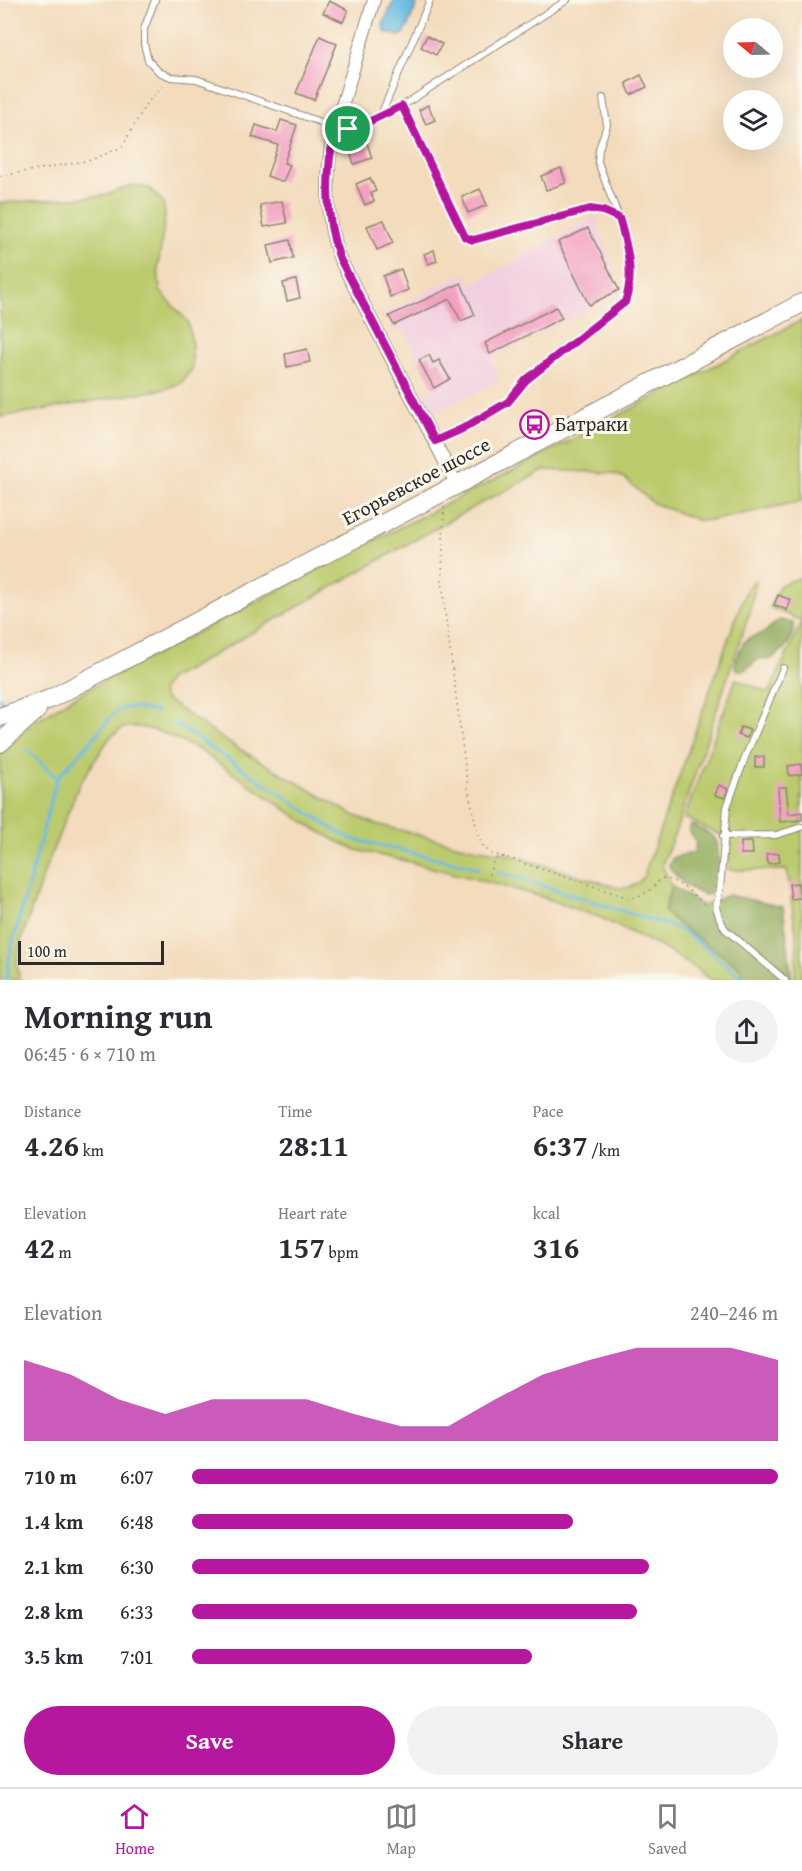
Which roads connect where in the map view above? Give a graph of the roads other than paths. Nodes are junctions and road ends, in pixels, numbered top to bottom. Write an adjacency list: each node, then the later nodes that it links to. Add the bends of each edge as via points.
1 (155, 0): 8 (lane, via 144,30 144,44 148,60 159,72 196,79)
2 (374, 0): 8 (street)
3 (430, 0): 7 (lane)
4 (567, 0): 6 (lane)
5 (603, 98): 9 (lane, via 607,124 598,162)
6 (402, 106): 7 (lane); 9 (lane, via 465,237 473,240 590,209)
7 (380, 117): 8 (lane, via 348,129)
8 (335, 127): 11 (street, via 328,212 333,241)
9 (619, 218): 11 (lane, via 630,280 625,302 526,380 508,402)
10 (802, 303): 12 (main road, Егорьевское шоссе)
11 (435, 441): 12 (street)
12 (451, 489): 14 (main road, Егорьевское шоссе)
13 (783, 668): 18 (lane, via 727,807)
14 (51, 699): 15 (main road, Егорьевское шоссе); 16 (main road, Егорьевское шоссе)
15 (0, 717)
16 (0, 743)
17 (802, 827): 18 (lane, via 776,835)
18 (723, 836): 19 (lane, via 716,907 719,918 725,929)
19 (785, 980)

